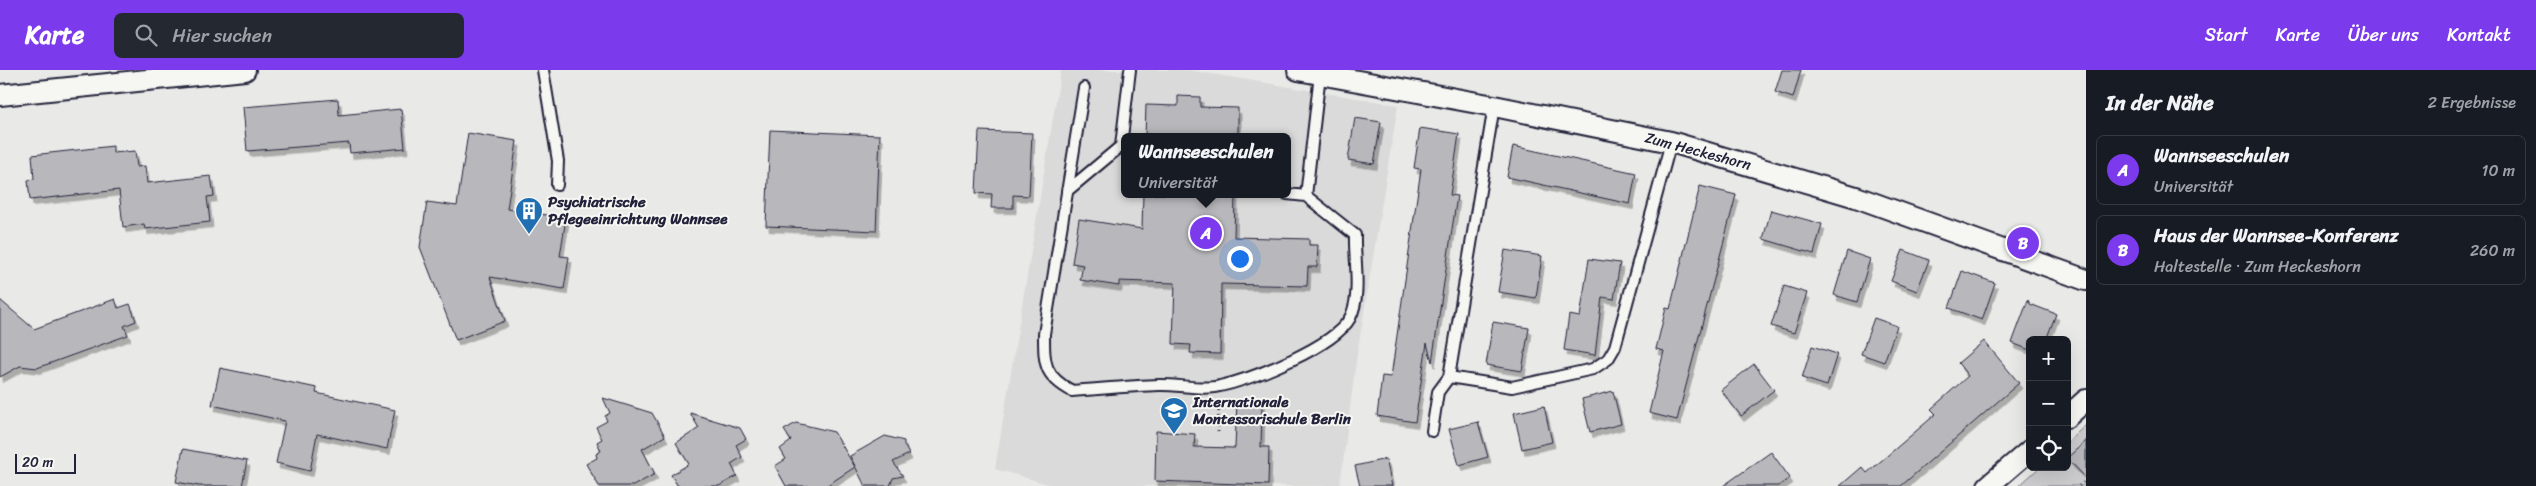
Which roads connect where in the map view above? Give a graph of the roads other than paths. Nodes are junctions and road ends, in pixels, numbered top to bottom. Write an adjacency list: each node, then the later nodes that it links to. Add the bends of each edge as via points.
1 (245, 70): 7 (street)
2 (543, 70): 12 (lane, via 558,161)
3 (1130, 70): 9 (lane)
4 (1298, 70): 5 (street, Zum Heckeshorn)
5 (1320, 74): 8 (street, Zum Heckeshorn); 15 (lane)
6 (1084, 88): 13 (lane)
7 (0, 95)
8 (1494, 106): 10 (street, Zum Heckeshorn); 17 (lane)
9 (1123, 133)
10 (1671, 142): 16 (street, Zum Heckeshorn, via 1856,197); 17 (lane, via 1615,347 1608,359 1593,369 1512,387)
11 (1121, 146): 13 (lane)
12 (557, 185)
13 (1067, 191): 15 (lane, via 1044,334 1044,358 1049,374 1072,391 1160,385 1219,387 1281,364 1340,332 1350,317 1356,296 1355,235)
14 (1291, 194): 15 (lane)
15 (1306, 196)
16 (2086, 280)
17 (1450, 377): 20 (lane, via 1438,392)
18 (2086, 400): 19 (street)
19 (2071, 413)
20 (1432, 431)
21 (2026, 453): 22 (street)
22 (1988, 486)

